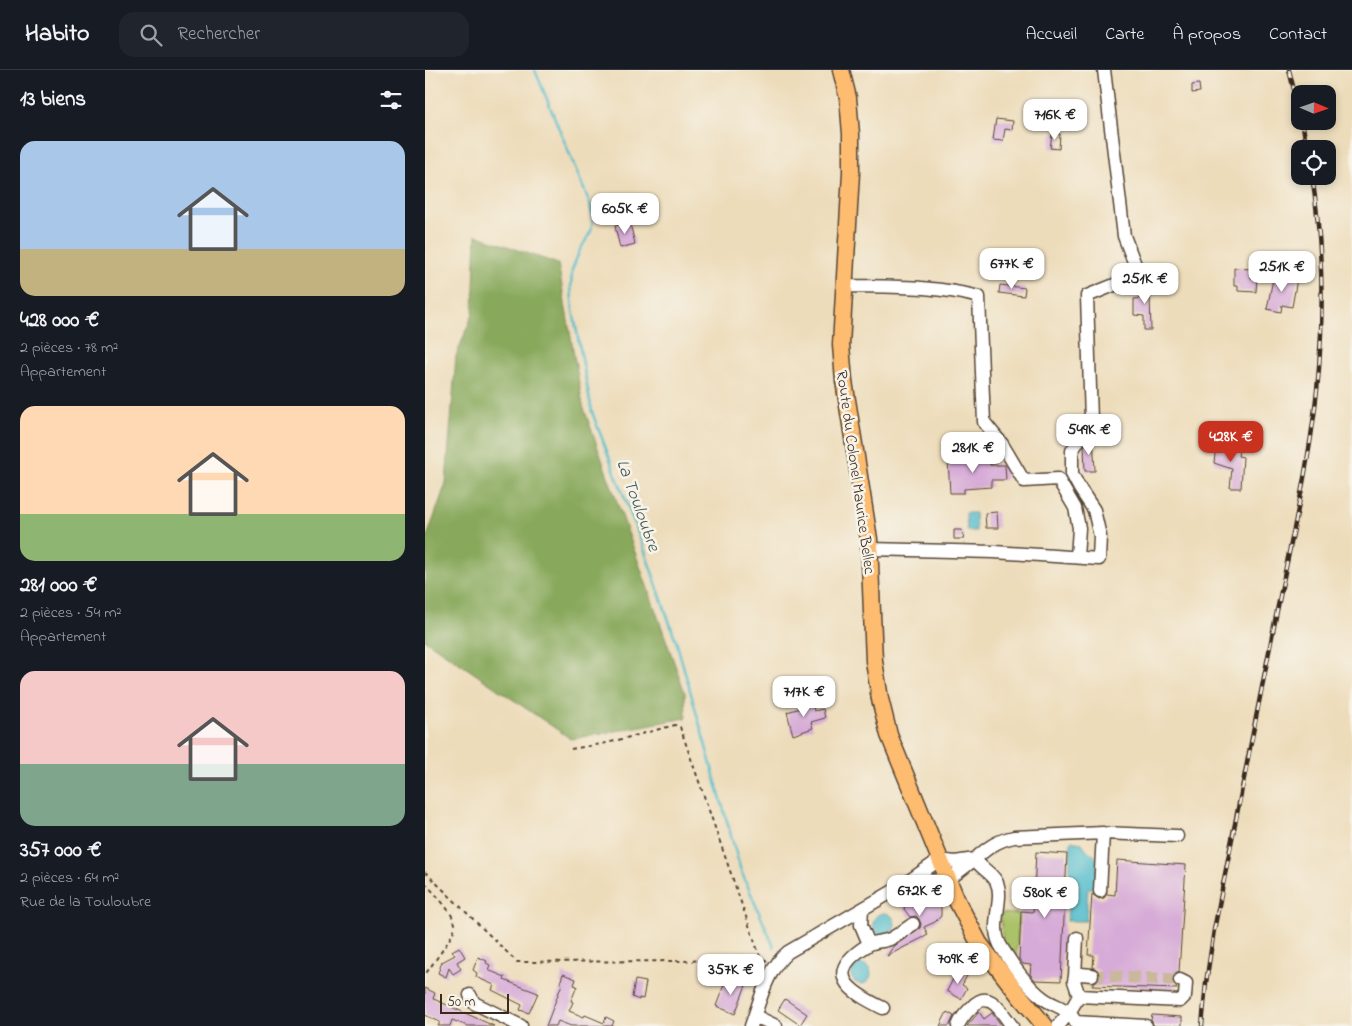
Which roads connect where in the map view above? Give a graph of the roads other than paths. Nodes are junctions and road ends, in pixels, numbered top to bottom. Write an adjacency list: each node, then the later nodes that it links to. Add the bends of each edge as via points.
1 (841, 70): 3 (main road, Route du Colonel Maurice Bellec, via 848,98 851,134)
2 (1104, 70): 5 (street, via 1124,236 1139,275 1087,296 1091,420 1072,451 1073,474 1094,510 1100,536 1099,559)
3 (843, 286): 4 (main road, Route du Colonel Maurice Bellec, via 843,381); 5 (street, via 905,287 979,297 983,422 1002,444 1024,481 1058,479 1075,508 1079,528)
4 (869, 549): 5 (street); 9 (main road, Route du Colonel Maurice Bellec, via 874,661 880,699 889,735)
5 (1077, 557)
6 (1103, 833): 7 (street); 8 (street, via 1004,839); 12 (street)
7 (1177, 836)
8 (975, 859): 9 (street); 10 (street); 25 (street, via 996,881 999,889 995,931 1001,947 1041,997)
9 (940, 862): 10 (main road, Route du Colonel Maurice Bellec); 11 (street)
10 (948, 880): 11 (street, via 923,880); 31 (main road, Route du Colonel Maurice Bellec, via 979,942)
11 (902, 886): 13 (street)
12 (1100, 891)
13 (863, 909): 14 (street); 16 (street)
14 (849, 917): 16 (street); 26 (street, via 779,960)
15 (913, 924): 18 (street, via 889,939)
16 (861, 925): 18 (street)
17 (1077, 938): 20 (street)
18 (869, 944): 24 (street, via 846,963 842,974 854,991)
19 (1092, 975): 20 (street)
20 (1075, 976): 23 (street)
21 (1180, 980): 23 (street, via 1186,983 1185,996 1180,1001)
22 (470, 995): 27 (street, via 474,1003)
23 (1079, 996): 25 (street)
24 (883, 1008)
25 (1074, 1020): 32 (street); 33 (street)
26 (753, 1021): 28 (street)
27 (521, 1026)
28 (775, 1026)
29 (959, 1026): 30 (street, via 977,1002 985,999 993,1002)
30 (1012, 1026)
31 (1045, 1026)
32 (1058, 1026)
33 (1146, 1026)

